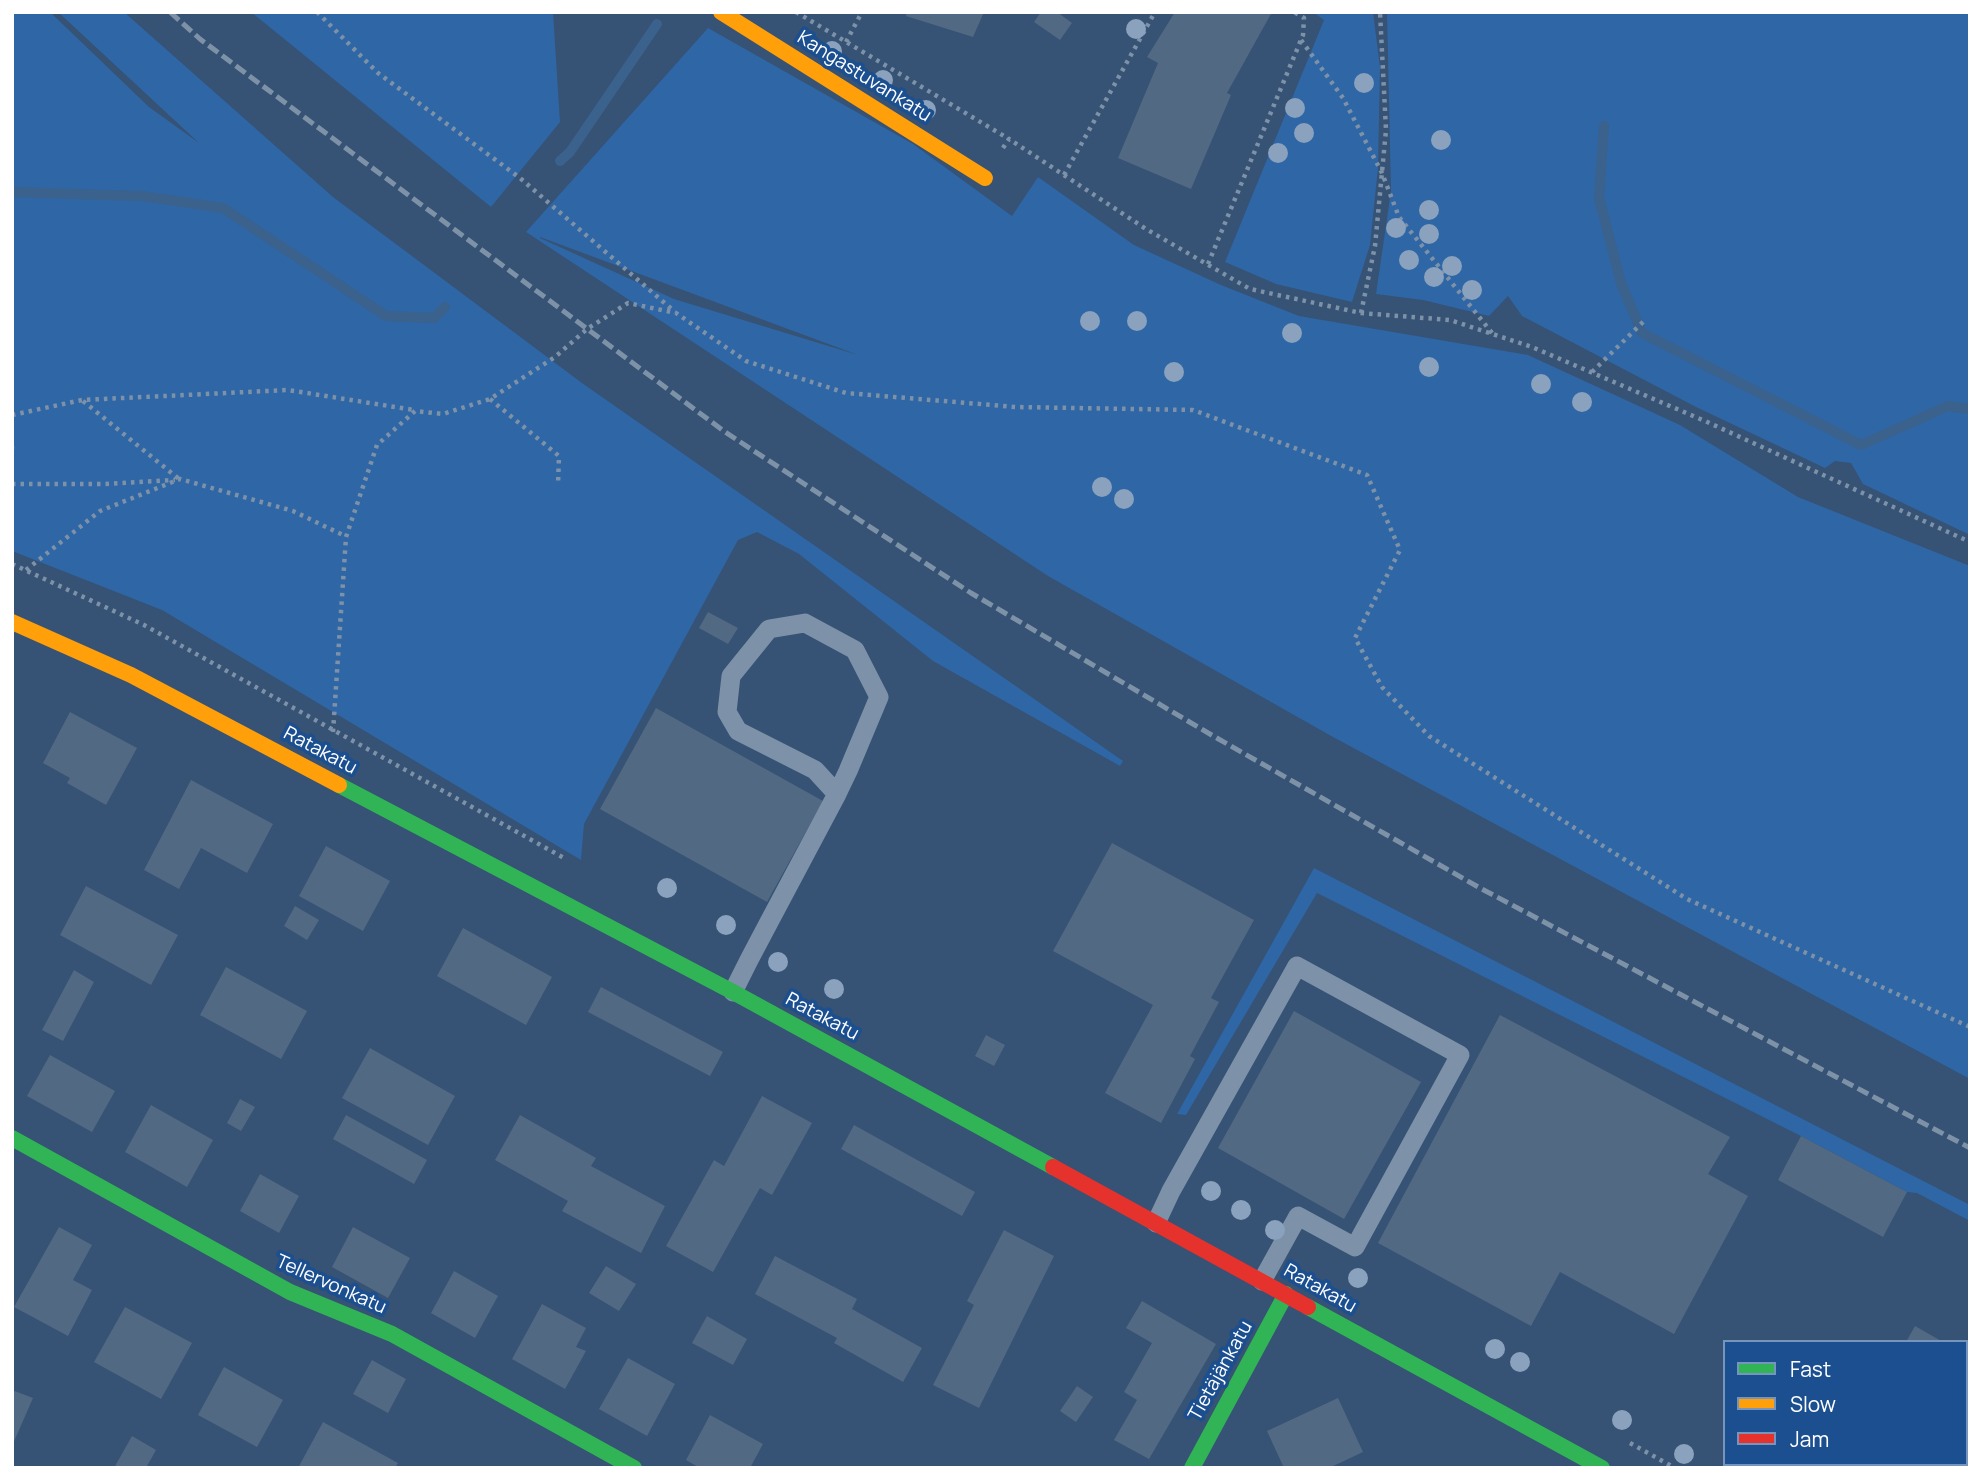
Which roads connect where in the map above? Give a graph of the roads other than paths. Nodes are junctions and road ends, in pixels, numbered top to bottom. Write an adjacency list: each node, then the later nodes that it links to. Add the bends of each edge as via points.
1 (721, 12): 2 (main road, Kangastuvankatu)
2 (985, 178)
3 (12, 622): 5 (main road, Ratakatu, via 131,675)
4 (837, 793): 4 (lane, via 879,697 855,650 805,623 768,629 731,676 727,712 737,731 815,770); 5 (lane)
5 (733, 992): 7 (main road, Ratakatu)
6 (12, 1138): 10 (main road, Tellervonkatu, via 290,1292 392,1334)
7 (1156, 1223): 8 (main road, Ratakatu); 8 (lane, via 1297,966 1460,1055 1355,1247 1298,1216)
8 (1262, 1281): 9 (main road, Ratakatu)
9 (1286, 1294): 11 (main road, Tietäjänkatu); 12 (main road, Ratakatu)
10 (634, 1468)
11 (1192, 1468)
12 (1601, 1468)

